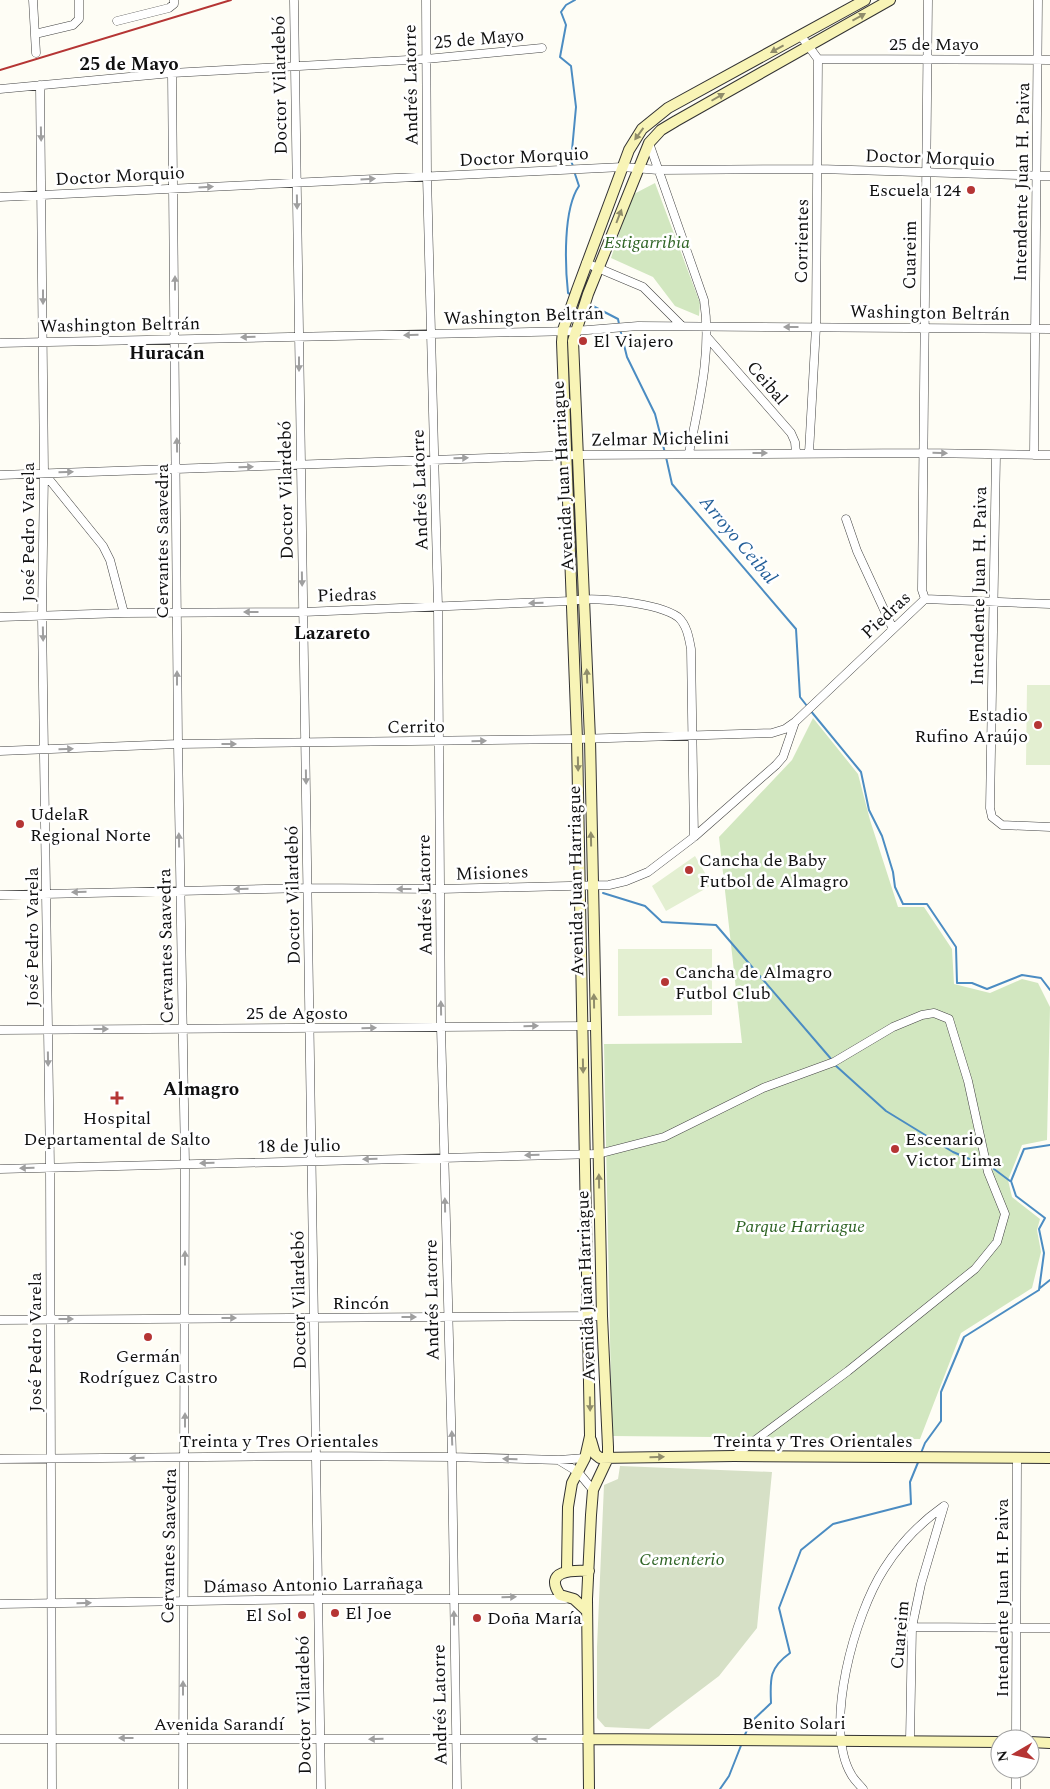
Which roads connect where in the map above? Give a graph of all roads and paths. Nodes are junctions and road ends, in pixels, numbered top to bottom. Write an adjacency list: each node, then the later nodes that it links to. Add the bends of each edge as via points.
1 (33, 0): 11 (street)
2 (79, 0): 11 (street, via 79,19 73,25)
3 (174, 0): 10 (street, via 169,8)
4 (426, 0): 16 (street, Andrés Latorre)
5 (865, 0): 12 (street, Avenida Juan Harriague)
6 (890, 0): 13 (street, one-way to 6)
7 (928, 0): 18 (street, Cuareim)
8 (1038, 0): 19 (street, Intendente Juan H. Paiva)
9 (294, 1): 21 (street, Doctor Vilardebó)
10 (117, 21)
11 (35, 34): 15 (street)
12 (801, 36): 13 (street); 26 (street, Avenida Juan Harriague, one-way to 26, via 653,118 635,138)
13 (807, 46): 17 (street); 25 (street, one-way to 13, via 661,130)
14 (542, 48): 16 (street, 25 de Mayo)
15 (36, 53)
16 (426, 59): 21 (street, 25 de Mayo); 31 (street, Andrés Latorre)
17 (818, 59): 18 (street, 25 de Mayo); 28 (street, Corrientes)
18 (927, 59): 19 (street, 25 de Mayo); 30 (street, Cuareim)
19 (1038, 60): 20 (street, 25 de Mayo); 32 (street, Intendente Juan H. Paiva)
20 (1050, 60)
21 (294, 66): 22 (street, 25 de Mayo); 34 (street, Doctor Vilardebó)
22 (172, 73): 23 (street, 25 de Mayo); 35 (street, Cervantes Saavedra)
23 (40, 85): 24 (street, 25 de Mayo); 36 (street, José Pedro Varela, one-way to 36)
24 (0, 90)
25 (649, 143): 27 (street, Avenida Juan Harriague); 29 (street)
26 (622, 167): 27 (street, Doctor Morquio); 31 (street, Doctor Morquio); 38 (street, Avenida Juan Harriague)
27 (638, 167): 29 (street, Doctor Morquio); 39 (street, Avenida Juan Harriague, one-way to 27)
28 (818, 169): 29 (street, Doctor Morquio); 30 (street, Doctor Morquio); 42 (street, Corrientes)
29 (658, 170): 41 (street, via 704,300)
30 (927, 173): 32 (street, Doctor Morquio); 43 (street, Cuareim)
31 (427, 176): 34 (street, Doctor Morquio, one-way to 31); 48 (street, Andrés Latorre)
32 (1036, 176): 33 (street, Doctor Morquio); 44 (street, Intendente Juan H. Paiva)
33 (1050, 176)
34 (297, 182): 35 (street, Doctor Morquio, one-way to 34); 49 (street, Doctor Vilardebó, one-way to 49)
35 (174, 188): 36 (street, Doctor Morquio); 51 (street, Cervantes Saavedra, one-way to 35)
36 (42, 195): 37 (street, Doctor Morquio); 52 (street, José Pedro Varela, one-way to 52)
37 (0, 197)
38 (586, 263): 39 (street); 46 (street, Avenida Juan Harriague)
39 (598, 268): 40 (street, via 643,288); 47 (street, Avenida Juan Harriague)
40 (682, 326): 41 (street, Washington Beltrán); 47 (street, Washington Beltrán, via 617,327)
41 (707, 326): 42 (street, Washington Beltrán, one-way to 41); 50 (street)
42 (816, 327): 43 (street, Washington Beltrán); 56 (street, Corrientes)
43 (924, 328): 44 (street, Washington Beltrán); 57 (street, Cuareim)
44 (1036, 329): 45 (street, Washington Beltrán); 61 (street, Intendente Juan H. Paiva)
45 (1050, 329)
46 (563, 330): 47 (street, Washington Beltrán); 48 (street, Washington Beltrán); 59 (street, Avenida Juan Harriague)
47 (575, 332): 60 (street, Avenida Juan Harriague)
48 (432, 334): 49 (street, Washington Beltrán, one-way to 49); 63 (street, Andrés Latorre)
49 (299, 336): 51 (street, Washington Beltrán, one-way to 51); 64 (street, Doctor Vilardebó, one-way to 64)
50 (707, 337): 54 (street, via 705,369); 55 (street, Ceibal, via 791,433)
51 (176, 338): 52 (street, Washington Beltrán); 65 (street, Cervantes Saavedra, one-way to 51)
52 (43, 342): 53 (street, Washington Beltrán); 66 (street, José Pedro Varela)
53 (0, 343)
54 (689, 453): 55 (street, Zelmar Michelini, one-way to 55); 60 (street, Zelmar Michelini)
55 (796, 453): 56 (street, Zelmar Michelini)
56 (809, 453): 57 (street, Zelmar Michelini)
57 (924, 453): 58 (street, Zelmar Michelini, one-way to 58); 70 (street, Cuareim, via 922,590)
58 (996, 454): 61 (street, Zelmar Michelini); 72 (street, Intendente Juan H. Paiva)
59 (566, 455): 60 (street, Zelmar Michelini); 63 (street, Zelmar Michelini, one-way to 59); 71 (street, Avenida Juan Harriague)
60 (577, 455): 69 (street, Avenida Juan Harriague)
61 (1034, 455): 62 (street, Zelmar Michelini)
62 (1050, 455)
63 (433, 459): 64 (street, Zelmar Michelini); 74 (street, Andrés Latorre)
64 (300, 466): 65 (street, Zelmar Michelini, one-way to 64); 77 (street, Doctor Vilardebó, one-way to 77)
65 (177, 468): 66 (street, Zelmar Michelini, one-way to 65); 76 (street, Cervantes Saavedra)
66 (44, 473): 67 (street, Zelmar Michelini); 75 (street, via 102,546 113,569); 78 (street, José Pedro Varela)
67 (0, 475)
68 (846, 519): 80 (street, via 857,552)
69 (585, 598): 71 (street, Piedras); 83 (street, Piedras, via 664,610 679,618 686,629 691,649); 85 (street, Avenida Juan Harriague, one-way to 69)
70 (925, 599): 72 (street, Piedras); 80 (street, Piedras)
71 (572, 601): 74 (street, Piedras, one-way to 74); 84 (street, Avenida Juan Harriague)
72 (995, 603): 73 (street, Piedras); 91 (street, Intendente Juan H. Paiva, via 992,817 1002,825)
73 (1050, 604)
74 (438, 607): 77 (street, Piedras); 86 (street, Andrés Latorre)
75 (124, 612): 76 (street, Piedras); 78 (street, Piedras)
76 (177, 612): 77 (street, Piedras, one-way to 76); 87 (street, Cervantes Saavedra, one-way to 76)
77 (303, 612): 88 (street, Doctor Vilardebó)
78 (42, 617): 79 (street, Piedras); 89 (street, José Pedro Varela, one-way to 89)
79 (0, 618)
80 (893, 629): 81 (street, Piedras)
81 (819, 697): 82 (street, Cerrito)
82 (795, 722): 83 (street, Cerrito, via 772,733); 92 (street, Misiones, via 783,757)
83 (693, 737): 85 (street, Cerrito); 92 (street)
84 (577, 739): 85 (street, Cerrito); 86 (street, Cerrito, one-way to 84); 93 (street, Avenida Juan Harriague, one-way to 93)
85 (590, 739): 94 (street, Avenida Juan Harriague, one-way to 85)
86 (439, 741): 88 (street, Cerrito); 96 (street, Andrés Latorre)
87 (178, 744): 88 (street, Cerrito, one-way to 88); 89 (street, Cerrito, one-way to 87); 97 (street, Cervantes Saavedra, one-way to 87)
88 (305, 744): 95 (street, Doctor Vilardebó, one-way to 95)
89 (44, 750): 90 (street, Cerrito); 98 (street, José Pedro Varela)
90 (0, 751)
91 (1050, 827)
92 (694, 837): 94 (street, Misiones, via 648,872 626,881)
93 (579, 885): 94 (street, Misiones); 96 (street, Misiones); 100 (street, Avenida Juan Harriague)
94 (592, 885): 101 (street, Avenida Juan Harriague, one-way to 94)
95 (308, 888): 96 (street, Misiones, one-way to 95); 97 (street, Misiones, one-way to 97); 103 (street, Doctor Vilardebó)
96 (440, 889): 102 (street, Andrés Latorre, one-way to 96)
97 (180, 890): 98 (street, Misiones, one-way to 98); 105 (street, Cervantes Saavedra)
98 (47, 892): 99 (street, Misiones); 104 (street, José Pedro Varela)
99 (0, 894)
100 (583, 1026): 101 (street, 25 de Agosto); 102 (street, 25 de Agosto, one-way to 100); 107 (street, Avenida Juan Harriague, one-way to 107)
101 (595, 1026): 108 (street, Avenida Juan Harriague)
102 (442, 1027): 103 (street, 25 de Agosto, one-way to 102); 109 (street, Andrés Latorre)
103 (311, 1028): 105 (street, 25 de Agosto); 110 (street, Doctor Vilardebó)
104 (48, 1029): 105 (street, 25 de Agosto, one-way to 105); 106 (street, 25 de Agosto); 112 (street, José Pedro Varela, one-way to 112)
105 (183, 1029): 111 (street, Cervantes Saavedra)
106 (0, 1030)
107 (584, 1154): 108 (street, 18 de Julio); 109 (street, 18 de Julio, one-way to 109); 114 (street, Avenida Juan Harriague)
108 (598, 1154): 115 (street, Avenida Juan Harriague, one-way to 108); 124 (street, 18 de Julio, via 664,1137 763,1088 834,1062 893,1027 922,1015 934,1013 949,1019 968,1081 988,1172 1005,1214 997,1242 975,1269 848,1371)
109 (444, 1157): 110 (street, 18 de Julio, one-way to 110); 116 (street, Andrés Latorre, one-way to 109)
110 (310, 1161): 111 (street, 18 de Julio, one-way to 111); 117 (street, Doctor Vilardebó)
111 (185, 1164): 112 (street, 18 de Julio); 118 (street, Cervantes Saavedra, one-way to 111)
112 (50, 1167): 113 (street, 18 de Julio, one-way to 113); 120 (street, José Pedro Varela)
113 (0, 1169)
114 (588, 1316): 115 (street, Rincón); 116 (street, Rincón); 121 (street, Avenida Juan Harriague, one-way to 121)
115 (602, 1316): 122 (street, Avenida Juan Harriague)
116 (447, 1317): 117 (street, Rincón, one-way to 116); 125 (street, Andrés Latorre, one-way to 116)
117 (315, 1318): 118 (street, Rincón, one-way to 117); 123 (street, Doctor Vilardebó)
118 (186, 1319): 120 (street, Rincón, one-way to 118); 126 (street, Cervantes Saavedra, one-way to 118)
119 (0, 1320): 120 (street, Rincón)
120 (49, 1320): 131 (street, José Pedro Varela)
121 (590, 1436): 122 (street, via 602,1438); 122 (street, via 597,1457); 127 (street, Avenida Juan Harriague)
122 (608, 1453): 124 (street, Treinta y Tres Orientales, one-way to 124); 134 (street, Avenida Juan Harriague)
123 (317, 1456): 125 (street, Treinta y Tres Orientales); 126 (street, Treinta y Tres Orientales); 139 (street, Doctor Vilardebó)
124 (734, 1456): 128 (street, Treinta y Tres Orientales)
125 (452, 1457): 132 (street, Treinta y Tres Orientales, one-way to 125); 138 (street, Andrés Latorre)
126 (185, 1458): 131 (street, Treinta y Tres Orientales, one-way to 131); 141 (street, Cervantes Saavedra)
127 (585, 1458): 132 (street, Treinta y Tres Orientales); 133 (street, Avenida Juan Harriague)
128 (1017, 1458): 129 (street, Treinta y Tres Orientales); 146 (street, Intendente Juan H. Paiva)
129 (1050, 1458)
130 (0, 1459): 131 (street, Treinta y Tres Orientales)
131 (51, 1459): 143 (street, José Pedro Varela)
132 (559, 1460): 133 (street)
133 (578, 1472): 134 (street); 135 (street, Avenida Juan Harriague, via 572,1483 568,1507)
134 (593, 1490): 136 (street, Avenida Juan Harriague)
135 (567, 1570): 136 (street); 140 (street, via 558,1576 556,1585 560,1595)
136 (589, 1571): 137 (street, Avenida Juan Harriague)
137 (587, 1595): 140 (street); 144 (street, Avenida Juan Harriague)
138 (454, 1598): 139 (street, Dámaso Antonio Larrañaga); 140 (street, Dámaso Antonio Larrañaga, one-way to 140); 150 (street, Andrés Latorre, one-way to 138)
139 (317, 1599): 141 (street, Dámaso Antonio Larrañaga); 154 (street, Doctor Vilardebó)
140 (570, 1599): 144 (street)
141 (183, 1602): 143 (street, Dámaso Antonio Larrañaga, one-way to 141); 149 (street, Cervantes Saavedra, one-way to 141)
142 (0, 1604): 143 (street, Dámaso Antonio Larrañaga)
143 (51, 1604): 152 (street, José Pedro Varela)
144 (587, 1611): 153 (street, Avenida Juan Harriague)
145 (912, 1627): 146 (street); 155 (street, Cuareim, via 944,1506 926,1519 896,1552 871,1593 848,1660 842,1700); 156 (street, Cuareim)
146 (1017, 1628): 147 (street); 148 (street, Intendente Juan H. Paiva)
147 (1050, 1628)
148 (1016, 1729)
149 (182, 1738): 152 (street, Avenida Sarandí, one-way to 152); 154 (street, Avenida Sarandí); 159 (street, Cervantes Saavedra)
150 (455, 1738): 153 (street, Avenida Sarandí, one-way to 150); 154 (street, Avenida Sarandí, one-way to 154); 161 (street, Andrés Latorre)
151 (0, 1739): 152 (street, Avenida Sarandí)
152 (52, 1739): 158 (street, José Pedro Varela)
153 (587, 1739): 155 (street, Benito Solari); 162 (street, Avenida Juan Harriague)
154 (320, 1740): 160 (street, Doctor Vilardebó)
155 (842, 1740): 156 (street, Benito Solari); 163 (street, via 851,1775)
156 (910, 1741): 157 (street, Benito Solari)
157 (990, 1742)
158 (52, 1789)
159 (183, 1789)
160 (321, 1789)
161 (457, 1789)
162 (589, 1789)
163 (863, 1789)

